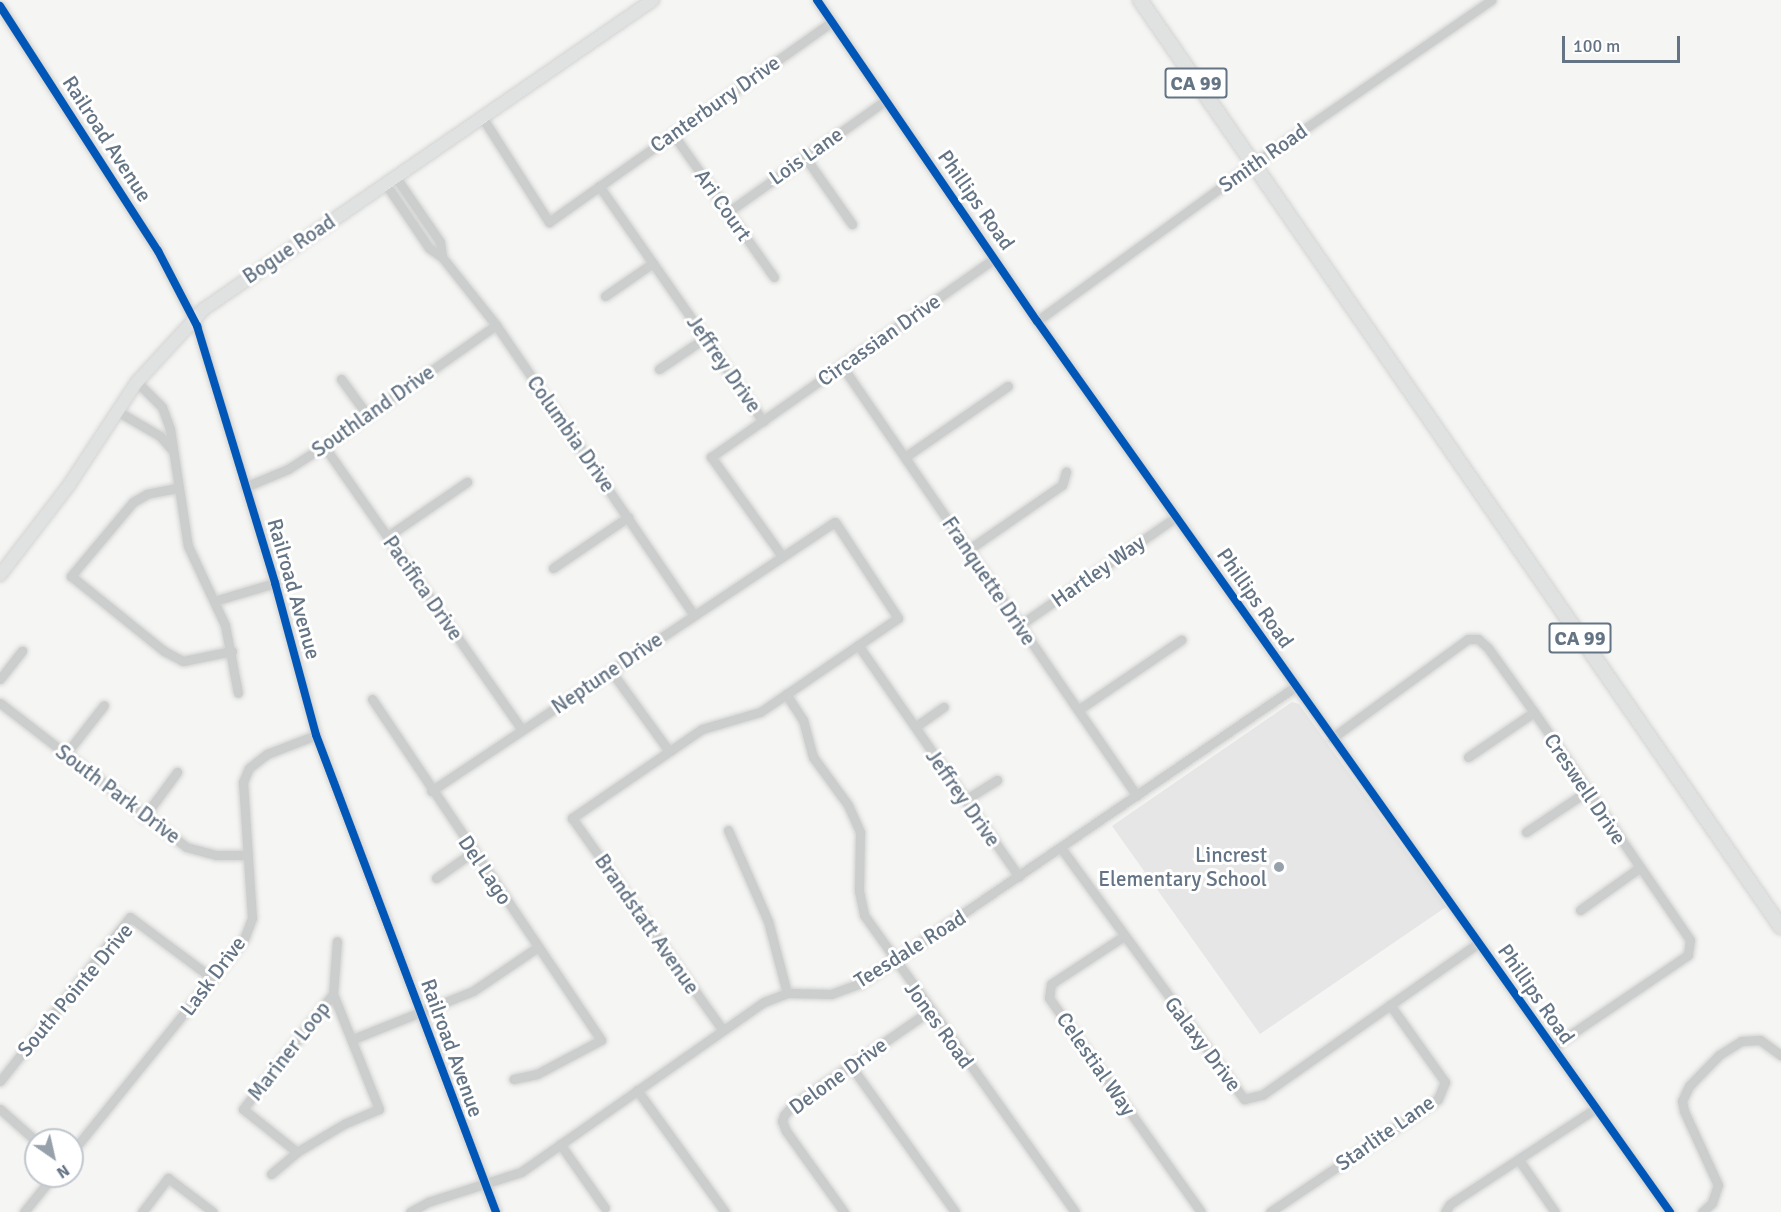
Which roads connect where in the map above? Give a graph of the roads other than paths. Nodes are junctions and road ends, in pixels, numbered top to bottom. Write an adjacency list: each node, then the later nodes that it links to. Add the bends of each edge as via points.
1 (653, 0): 8 (main road, Bogue Road)
2 (817, 0): 6 (street, Phillips Road)
3 (1140, 0): 11 (highway, CA 99)
4 (1491, 0): 11 (street, Smith Road)
5 (0, 6): 20 (street, Railroad Avenue, via 158,251)
6 (831, 22): 7 (street, Phillips Road); 9 (street, Canterbury Drive)
7 (885, 100): 10 (street, Lois Lane); 16 (street, Phillips Road)
8 (482, 117): 12 (main road, Bogue Road); 13 (street, via 549,222)
9 (673, 134): 13 (street, Canterbury Drive); 14 (street, Ari Court)
10 (805, 157): 14 (street, Lois Lane); 15 (street)
11 (1252, 165): 21 (street, Smith Road); 88 (highway, CA 99)
12 (390, 180): 20 (main road, Bogue Road); 22 (street, Columbia Drive, via 440,242 442,257)
13 (599, 186): 17 (street, Jeffrey Drive)
14 (728, 212): 18 (street, Ari Court)
15 (852, 224)
16 (994, 259): 21 (street, Phillips Road); 24 (street, Circassian Drive)
17 (653, 263): 19 (street); 23 (street, Jeffrey Drive)
18 (774, 277)
19 (605, 296)
20 (193, 319): 27 (main road, Bogue Road); 37 (street, Railroad Avenue)
21 (1037, 321): 40 (street, Phillips Road)
22 (496, 325): 30 (street, Southland Drive); 39 (street, Columbia Drive)
23 (705, 338): 25 (street); 31 (street, Jeffrey Drive)
24 (842, 366): 31 (street, Circassian Drive); 34 (street, Franquette Drive)
25 (659, 369)
26 (341, 379): 30 (street)
27 (137, 382): 29 (main road, Bogue Road); 33 (street, via 162,407)
28 (1008, 386): 34 (street)
29 (117, 411): 33 (street, via 160,436); 45 (main road, Bogue Road, via 69,485)
30 (368, 416): 32 (street, Southland Drive)
31 (763, 421): 43 (street, Jeffrey Drive, via 711,457)
32 (324, 446): 37 (street, Southland Drive, via 288,469); 41 (street, Pacifica Drive)
33 (173, 451): 38 (street)
34 (905, 457): 42 (street, Franquette Drive)
35 (1066, 472): 42 (street, via 1062,485)
36 (467, 482): 41 (street)
37 (245, 487): 46 (street, Railroad Avenue)
38 (177, 488): 47 (street, via 188,546); 53 (street, via 147,494 133,502 71,576 164,651 183,661)
39 (628, 517): 44 (street); 48 (street, Columbia Drive)
40 (1176, 517): 49 (street, Hartley Way); 56 (street, Phillips Road)
41 (388, 536): 66 (street, Pacifica Drive)
42 (968, 550): 49 (street, Franquette Drive)
43 (782, 556): 48 (street, Neptune Drive); 51 (street, via 835,522 898,618)
44 (553, 568)
45 (0, 575)
46 (275, 583): 47 (street); 67 (street, Railroad Avenue)
47 (214, 601): 53 (street)
48 (694, 615): 54 (street, Neptune Drive)
49 (1020, 625): 63 (street, Franquette Drive)
50 (1181, 640): 63 (street)
51 (858, 645): 58 (street); 65 (street, Jeffrey Drive)
52 (22, 651): 55 (street)
53 (232, 651): 57 (street)
54 (611, 670): 66 (street, Neptune Drive); 69 (street)
55 (0, 680)
56 (1295, 687): 68 (street, Phillips Road); 76 (street, Teesdale Road)
57 (238, 693)
58 (786, 694): 69 (street, via 760,712 702,729); 93 (street, Jones Road, via 803,720 813,757 848,805 861,832 859,891 864,915)
59 (372, 699): 74 (street, Del Lago)
60 (0, 703): 70 (street, South Park Drive)
61 (104, 705): 70 (street)
62 (944, 707): 65 (street)
63 (1078, 710): 76 (street, Franquette Drive)
64 (1534, 712): 68 (street, Creswell Drive, via 1488,648 1478,639 1468,639); 71 (street); 75 (street, Creswell Drive)
65 (915, 728): 77 (street, Jeffrey Drive)
66 (522, 730): 74 (street, Neptune Drive)
67 (316, 735): 83 (street, Lask Drive, via 267,754 249,768 243,782); 99 (street, Railroad Avenue)
68 (1332, 738): 91 (street, Phillips Road)
69 (669, 751): 100 (street, Brandstatt Avenue, via 572,818)
70 (65, 755): 78 (street, South Park Drive)
71 (1468, 757)
72 (177, 771): 78 (street)
73 (997, 780): 77 (street)
74 (431, 791): 82 (street, Del Lago)
75 (1586, 792): 80 (street); 84 (street, Creswell Drive)
76 (1137, 796): 81 (street, Teesdale Road)
77 (965, 800): 85 (street, Jeffrey Drive)
78 (144, 817): 83 (street, South Park Drive, via 186,847 216,855)
79 (728, 830): 95 (street, via 768,921)
80 (1526, 832)
81 (1061, 848): 85 (street, Teesdale Road); 89 (street, Galaxy Drive)
82 (473, 852): 86 (street); 92 (street, Del Lago)
83 (248, 855): 94 (street, Lask Drive, via 252,918 244,939)
84 (1639, 868): 87 (street); 102 (street, Creswell Drive, via 1690,940 1688,954)
85 (1018, 877): 93 (street, Teesdale Road)
86 (436, 878)
87 (1580, 910)
88 (1781, 927)
89 (1124, 936): 97 (street, Galaxy Drive, via 1244,1099 1262,1095); 130 (street, Celestial Way, via 1051,984 1050,998)
90 (338, 941): 96 (street, Mariner Loop)
91 (1478, 943): 97 (street, Galaxy Drive); 102 (street, Phillips Road)
92 (538, 947): 99 (street, via 473,991); 105 (street, Del Lago, via 602,1040 537,1074)
93 (895, 963): 95 (street, Teesdale Road, via 861,983 831,994); 98 (street, Jones Road)
94 (212, 978): 106 (street, South Pointe Drive, via 130,917); 111 (street, Lask Drive)
95 (787, 993): 100 (street)
96 (333, 994): 101 (street, Mariner Loop); 113 (street, Mariner Loop, via 243,1109)
97 (1390, 1005): 131 (street, Starlite Lane, via 1445,1082 1438,1099)
98 (929, 1011): 104 (street, Delone Drive); 129 (street, Jones Road)
99 (420, 1012): 101 (street); 116 (street, Railroad Avenue)
100 (722, 1029): 107 (street)
101 (353, 1039): 113 (street, Mariner Loop, via 379,1109)
102 (1552, 1047): 108 (street, Phillips Road)
103 (1781, 1055): 135 (street, via 1760,1040 1741,1041 1719,1055 1689,1086 1682,1101 1684,1111 1718,1185 1712,1203)
104 (851, 1066): 127 (street, Delone Drive, via 792,1106 782,1122); 128 (street)
105 (514, 1079)
106 (0, 1081)
107 (637, 1090): 112 (street); 126 (street)
108 (1596, 1108): 114 (street); 134 (street, Phillips Road)
109 (0, 1109): 110 (street)
110 (24, 1130)
111 (84, 1137)
112 (560, 1144): 116 (street, via 521,1172); 119 (street)
113 (297, 1152): 115 (street, Mariner Loop)
114 (1519, 1160): 132 (street, via 1450,1204); 133 (street)
115 (271, 1174)
116 (482, 1182): 118 (street); 125 (street, Railroad Avenue)
117 (43, 1188): 120 (street)
118 (428, 1202): 123 (street); 124 (street)
119 (605, 1208)
120 (24, 1212)
121 (142, 1212): 122 (street, via 168,1178)
122 (213, 1212)
123 (411, 1212)
124 (431, 1212)
125 (496, 1212)
126 (725, 1212)
127 (844, 1212)
128 (955, 1212)
129 (1075, 1212)
130 (1201, 1212)
131 (1269, 1212)
132 (1445, 1212)
133 (1555, 1212)
134 (1670, 1212)
135 (1702, 1212)

